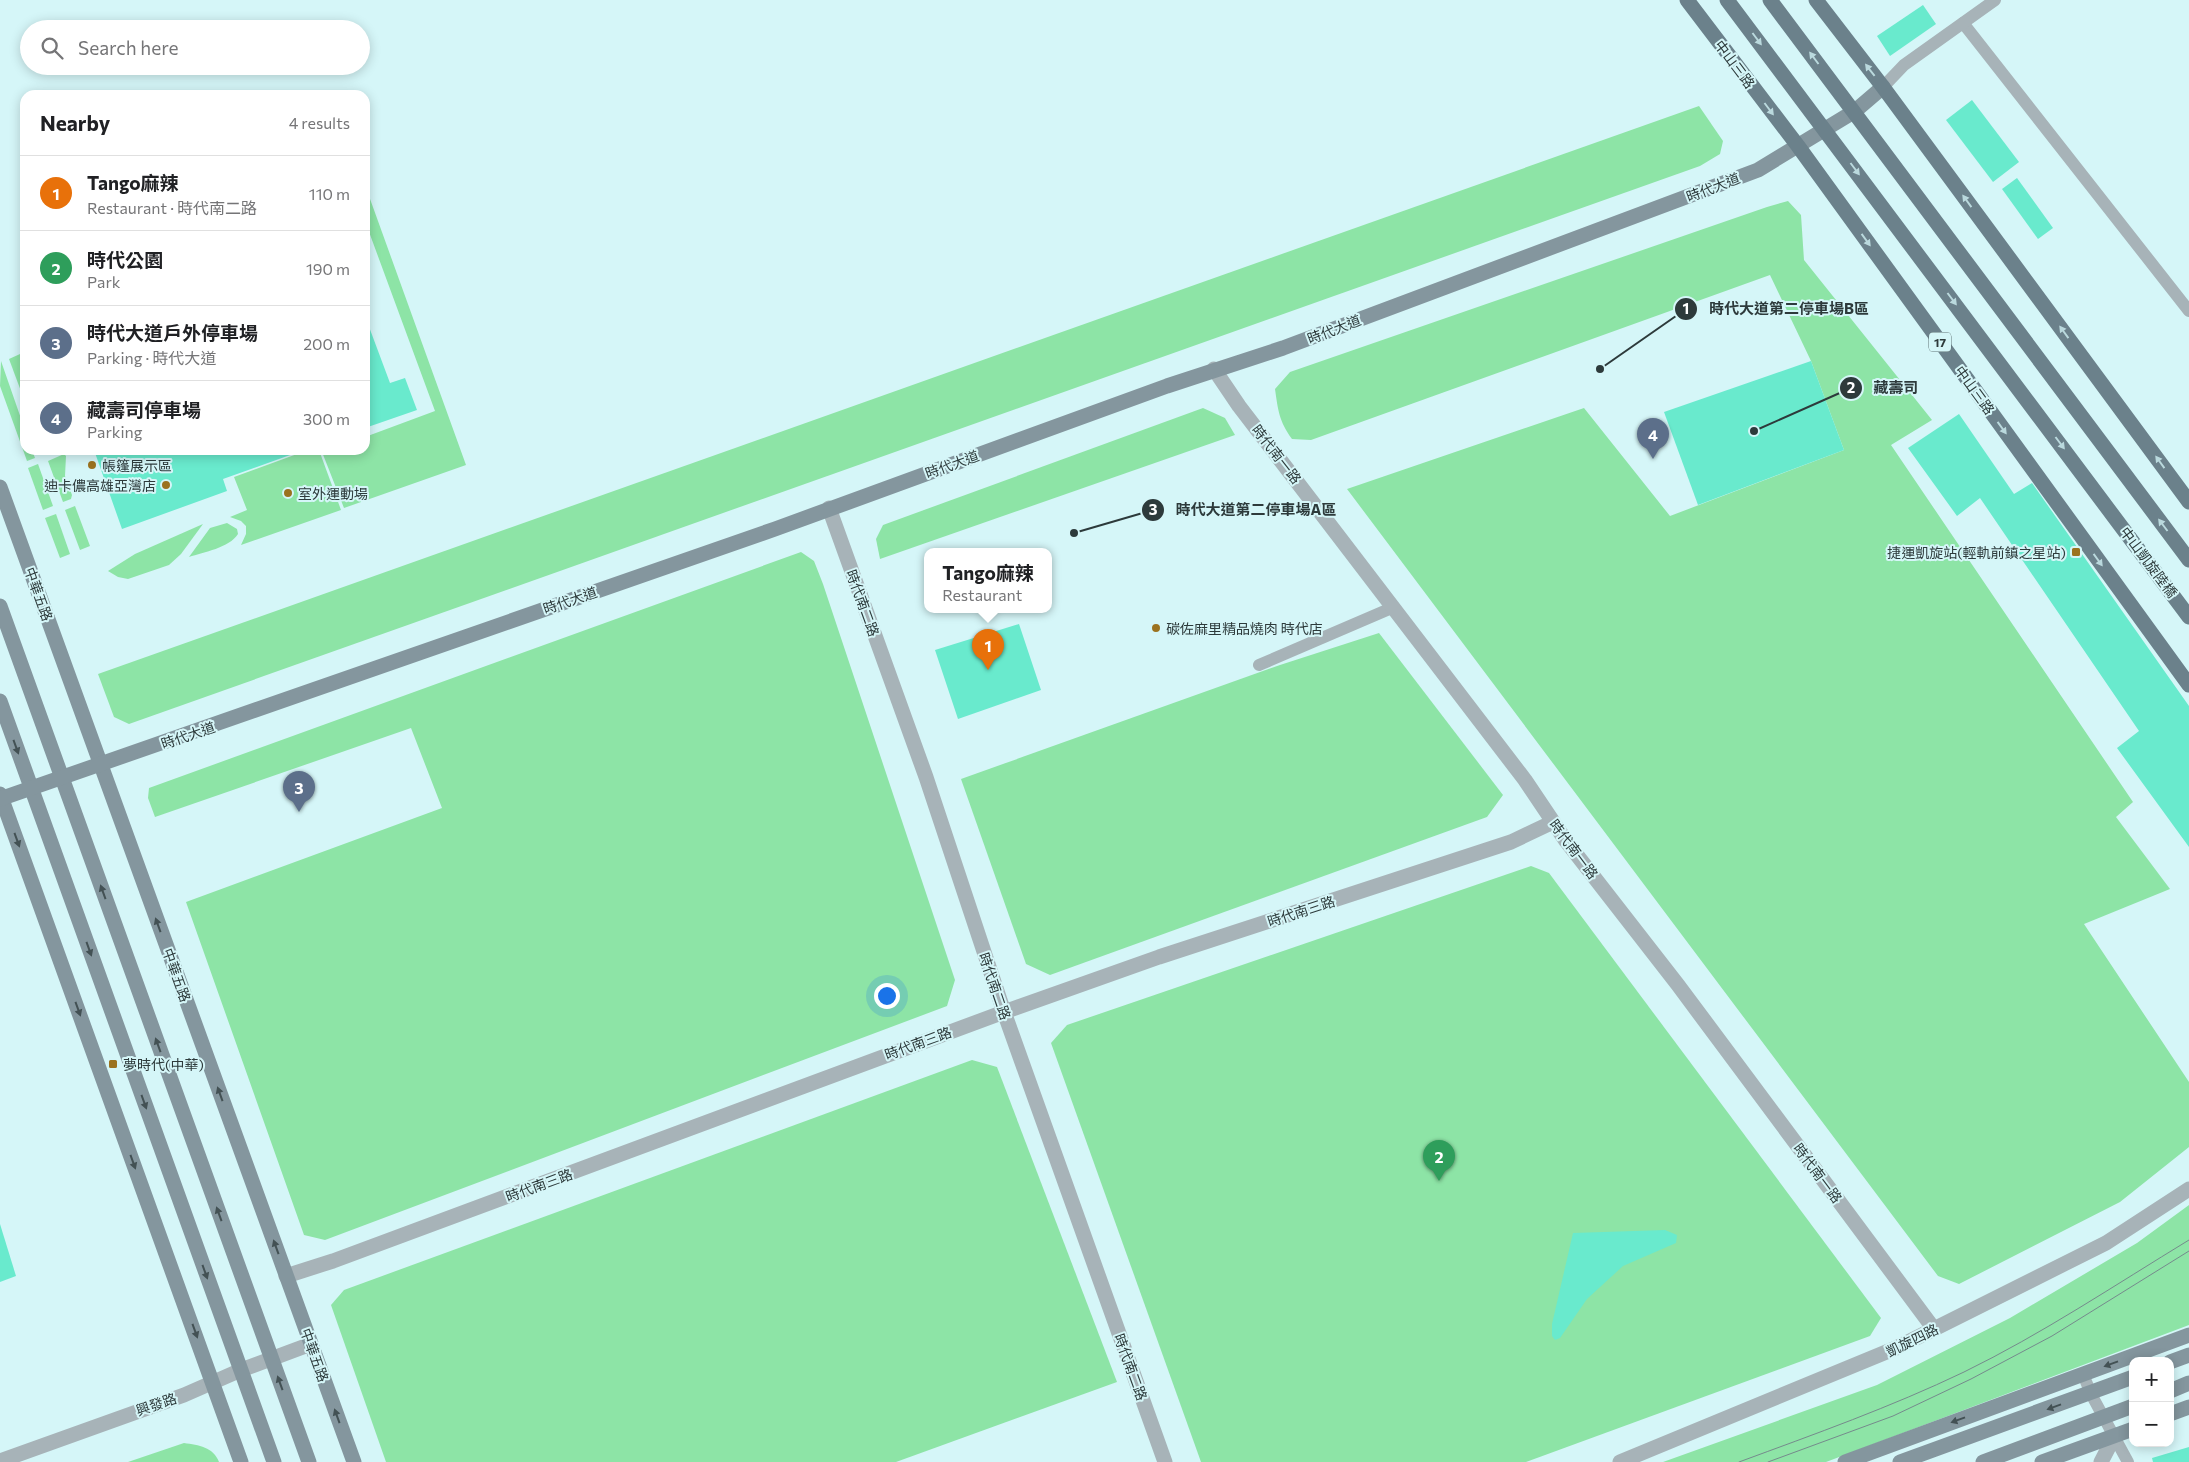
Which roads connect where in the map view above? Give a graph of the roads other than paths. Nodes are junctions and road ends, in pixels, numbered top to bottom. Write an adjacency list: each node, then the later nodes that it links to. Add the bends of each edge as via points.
1 (1687, 0): 10 (main road, 中山三路 / 17, one-way to 10)
2 (1728, 0): 9 (main road, one-way to 9)
3 (1770, 0): 8 (main road, one-way to 3)
4 (1816, 0): 7 (main road, one-way to 4)
5 (1995, 0): 6 (lane)
6 (1963, 23): 7 (lane, via 1904,65); 11 (lane)
7 (1883, 87): 8 (street, 時代大道); 14 (main road, one-way to 7)
8 (1855, 111): 9 (street, 時代大道); 16 (main road, one-way to 8)
9 (1826, 130): 10 (street, 時代大道); 19 (main road, 中山凱旋陸橋, one-way to 19)
10 (1798, 146): 12 (street, 時代大道, via 1758,170 1283,348); 21 (main road, 中山三路 / 17, one-way to 21)
11 (2189, 311)
12 (1214, 369): 15 (street, 時代大道); 18 (street, 時代南一路)
13 (0, 487): 23 (street, 中華五路)
14 (2189, 502)
15 (828, 508): 23 (street, 時代大道); 28 (street, 時代南二路, via 926,777)
16 (2189, 560)
17 (0, 606): 24 (street)
18 (1394, 607): 20 (lane); 27 (street, 時代南一路)
19 (2189, 617)
20 (1259, 665)
21 (2189, 685)
22 (0, 701): 25 (street, one-way to 25)
23 (100, 765): 24 (street, 時代大道); 30 (street, 中華五路, one-way to 23)
24 (62, 778): 25 (street, 時代大道); 35 (street, one-way to 24)
25 (31, 788): 26 (street, 時代大道); 37 (street, one-way to 37)
26 (1, 797): 40 (street, one-way to 40)
27 (1554, 822): 28 (street, 時代南三路, via 1511,842 1160,957); 31 (street, 時代南一路)
28 (1004, 1012): 30 (street, 時代南三路); 55 (street, 時代南二路)
29 (2189, 1189): 31 (street, 凱旋四路, via 2106,1243)
30 (286, 1276): 33 (street, 中華五路)
31 (1934, 1330): 56 (street, 凱旋四路, via 1869,1361)
32 (2189, 1335): 38 (street, one-way to 38)
33 (311, 1344): 35 (street, 興發路); 54 (street, 中華五路, one-way to 33)
34 (2189, 1355): 36 (street)
35 (272, 1358): 37 (street, 興發路); 53 (street, one-way to 35)
36 (2174, 1361)
37 (241, 1370): 40 (street, 興發路); 52 (street)
38 (2083, 1374): 43 (lane); 57 (street, one-way to 57)
39 (2129, 1379): 43 (street)
40 (213, 1383): 50 (street, 興發路); 51 (street)
41 (2189, 1383): 42 (street)
42 (2174, 1389)
43 (2091, 1394): 47 (lane); 58 (street, one-way to 58)
44 (2189, 1407): 46 (street)
45 (2129, 1408): 47 (street)
46 (2174, 1413)
47 (2103, 1418): 49 (lane); 59 (street)
48 (2129, 1431): 49 (street)
49 (2114, 1437): 60 (street); 61 (street); 62 (lane)
50 (0, 1461)
51 (240, 1462)
52 (274, 1462)
53 (309, 1462)
54 (354, 1462)
55 (1165, 1462)
56 (1620, 1462)
57 (1845, 1462)
58 (1900, 1462)
59 (1983, 1462)
60 (2042, 1462)
61 (2101, 1462)
62 (2128, 1462)

